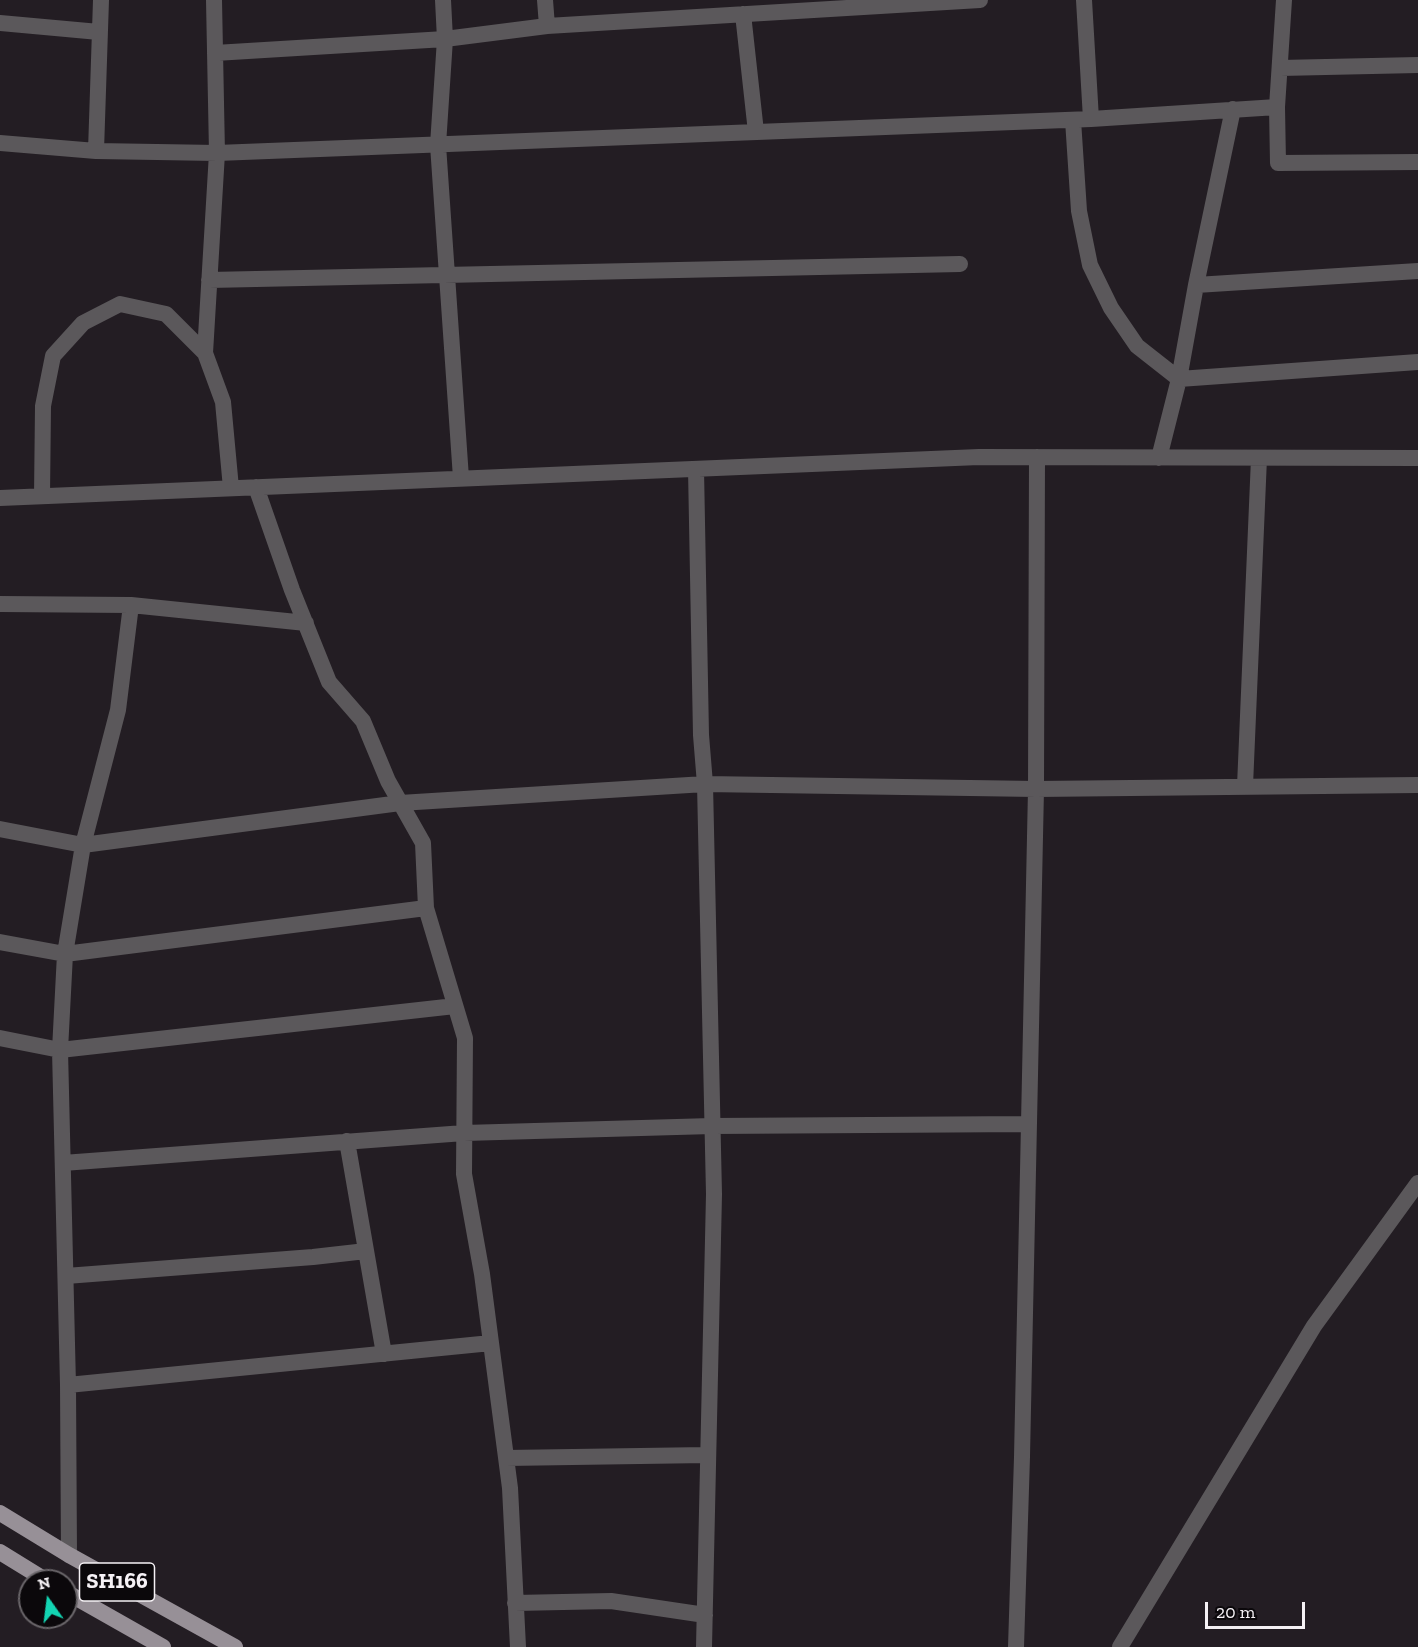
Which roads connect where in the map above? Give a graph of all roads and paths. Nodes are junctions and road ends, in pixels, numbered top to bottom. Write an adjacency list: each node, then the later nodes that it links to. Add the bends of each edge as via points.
1 (101, 0): 11 (street)
2 (214, 0): 13 (street)
3 (443, 0): 12 (street)
4 (545, 0): 10 (street)
5 (980, 0): 8 (street)
6 (1084, 0): 18 (street)
7 (1284, 0): 15 (street)
8 (743, 14): 10 (street); 20 (street)
9 (0, 23): 11 (street)
10 (547, 26): 12 (street)
11 (99, 32): 23 (street)
12 (445, 39): 13 (street); 22 (street)
13 (215, 53): 24 (street)
14 (1418, 65): 15 (street)
15 (1280, 68): 16 (street)
16 (1277, 106): 17 (street); 25 (street, via 1278,163)
17 (1233, 109): 18 (street); 30 (street)
18 (1092, 119): 19 (street)
19 (1073, 120): 20 (street); 33 (street, via 1079,212 1090,265 1111,308 1137,346)
20 (756, 132): 22 (street)
21 (0, 143): 23 (street)
22 (438, 145): 24 (street); 28 (street)
23 (96, 151): 24 (street)
24 (217, 153): 29 (street)
25 (1418, 162)
26 (960, 264): 28 (street)
27 (1418, 271): 30 (street)
28 (446, 274): 29 (street); 39 (street)
29 (209, 280): 31 (street)
30 (1196, 285): 33 (street)
31 (205, 353): 41 (street, via 223,402); 42 (street, via 166,314 120,304 83,322 53,356 43,406)
32 (1418, 362): 33 (street)
33 (1179, 379): 35 (street)
34 (1037, 457): 35 (street); 38 (street); 50 (street)
35 (1159, 458): 36 (street)
36 (1259, 458): 37 (street); 49 (street)
37 (1418, 458)
38 (696, 469): 39 (street); 47 (street)
39 (461, 478): 40 (street)
40 (256, 487): 41 (street); 46 (street)
41 (231, 488): 42 (street)
42 (42, 496): 43 (street)
43 (0, 498)
44 (0, 603): 45 (street)
45 (131, 605): 46 (street); 53 (street, via 118,710)
46 (306, 623): 51 (street, via 328,682 363,721)
47 (705, 784): 50 (street); 51 (street); 61 (street)
48 (1418, 784): 49 (street)
49 (1245, 786): 50 (street)
50 (1036, 789): 60 (street)
51 (400, 804): 53 (street); 54 (street, via 423,843)
52 (0, 829): 53 (street)
53 (83, 845): 56 (street)
54 (426, 908): 56 (street); 57 (street)
55 (0, 942): 56 (street)
56 (65, 954): 59 (street)
57 (455, 1006): 59 (street); 62 (street, via 465,1038)
58 (0, 1038): 59 (street)
59 (60, 1050): 64 (street)
60 (1029, 1124): 61 (street); 84 (street)
61 (712, 1126): 62 (street); 71 (street, via 714,1194)
62 (464, 1132): 63 (street); 68 (street, via 464,1174)
63 (347, 1141): 64 (street); 66 (street)
64 (63, 1163): 67 (street)
65 (1418, 1183): 85 (street, via 1314,1326)
66 (366, 1251): 67 (street); 69 (street)
67 (66, 1276): 70 (street)
68 (491, 1343): 69 (street); 72 (street)
69 (384, 1354): 70 (street)
70 (68, 1385): 75 (street)
71 (707, 1455): 72 (street); 79 (street)
72 (506, 1458): 78 (street)
73 (0, 1513): 75 (main road, SH166)
74 (0, 1552): 76 (main road, SH166)
75 (69, 1555): 81 (main road, SH166)
76 (28, 1569)
77 (78, 1599): 80 (main road, SH166)
78 (515, 1603): 79 (street, via 611,1600); 82 (street)
79 (705, 1615): 83 (street)
80 (163, 1647)
81 (235, 1647)
82 (518, 1647)
83 (704, 1647)
84 (1016, 1647)
85 (1120, 1647)

